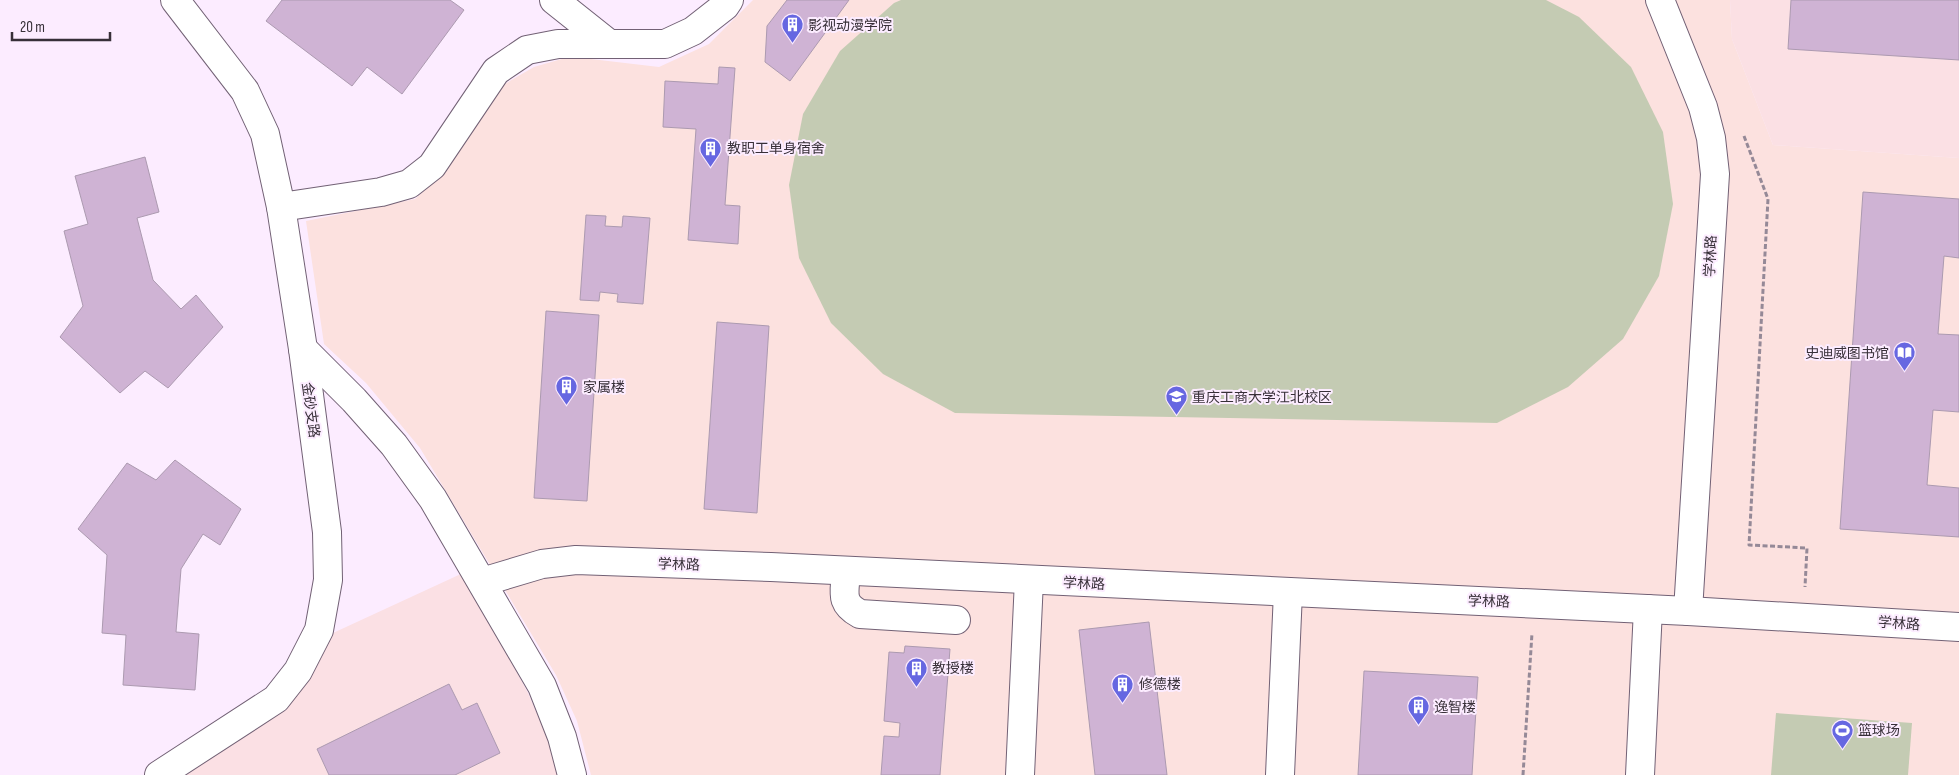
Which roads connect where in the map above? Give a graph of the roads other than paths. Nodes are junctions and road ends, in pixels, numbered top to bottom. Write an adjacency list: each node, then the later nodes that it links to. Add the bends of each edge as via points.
1 (175, 0): 6 (street, 金砂支路, via 245,91 265,134)
2 (554, 0): 5 (street)
3 (730, 0): 5 (street, via 693,31 665,44)
4 (1660, 0): 13 (street, 学林路, via 1703,107 1715,174)
5 (608, 43): 6 (street, via 558,44 526,50 496,71 432,166 409,184 381,192)
6 (281, 207): 7 (street, 金砂支路)
7 (303, 349): 10 (street, via 394,445 433,499); 16 (street, 金砂支路, via 327,532 328,580 318,630 298,671 276,699)
8 (846, 571): 9 (street, 学林路); 10 (street, 学林路, via 576,560 542,564); 14 (street, via 845,602 860,614)
9 (1029, 580): 11 (street, 学林路); 18 (street)
10 (482, 582): 17 (street, via 542,686 562,737)
11 (1288, 592): 12 (street, 学林路); 19 (street)
12 (1648, 609): 13 (street, 学林路); 20 (street)
13 (1688, 611): 15 (street, 学林路)
14 (956, 620)
15 (1959, 627)
16 (159, 775)
17 (572, 775)
18 (1020, 775)
19 (1280, 775)
20 (1640, 775)

